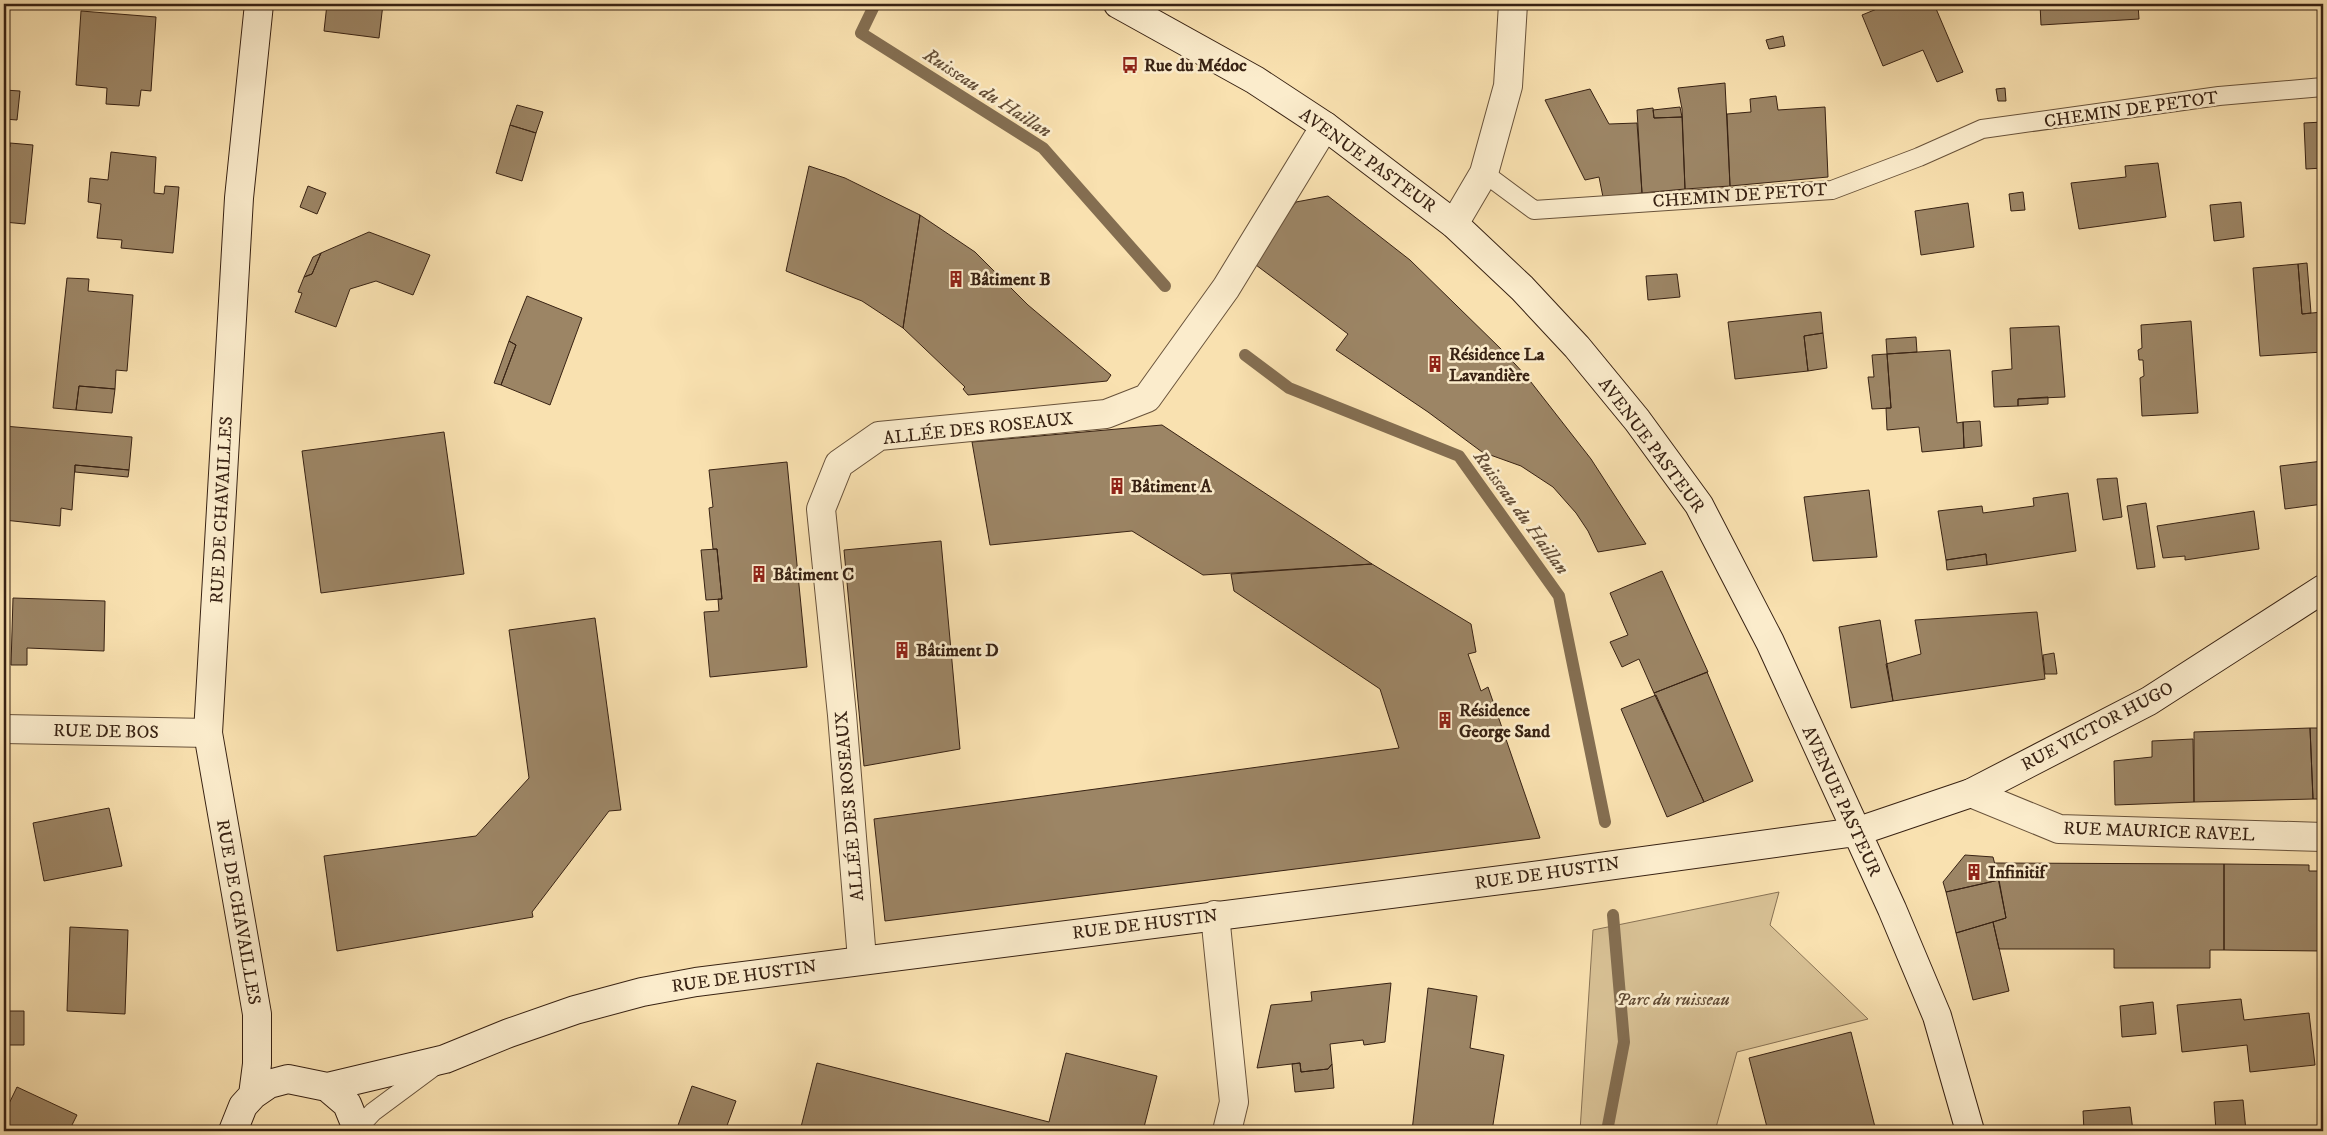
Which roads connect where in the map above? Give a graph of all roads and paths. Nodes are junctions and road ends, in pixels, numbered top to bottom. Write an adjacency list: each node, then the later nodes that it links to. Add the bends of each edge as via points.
1 (258, 4): 10 (street, RUE DE CHAVAILLES, via 239,198)
2 (1118, 4): 5 (street, AVENUE PASTEUR, via 1256,80)
3 (1513, 4): 6 (street, via 1508,86)
4 (2323, 87): 6 (lane, CHEMIN DE PETOT, via 2219,96 1982,129 1832,190 1534,210)
5 (1325, 126): 7 (street, AVENUE PASTEUR); 15 (street, ALLÉE DES ROSEAUX, via 1226,288 1147,398 1106,414 879,436 839,464 821,509)
6 (1484, 173): 7 (street)
7 (1454, 224): 12 (street, AVENUE PASTEUR, via 1516,282 1577,347 1637,420 1699,505 1770,642)
8 (2323, 589): 11 (street, RUE VICTOR HUGO, via 2149,701)
9 (4, 729): 10 (street, RUE DE BOS)
10 (208, 732): 16 (street, RUE DE CHAVAILLES)
11 (1972, 793): 12 (street, RUE VICTOR HUGO); 13 (street, RUE MAURICE RAVEL, via 2059,829)
12 (1856, 832): 14 (street, RUE DE HUSTIN); 24 (street, AVENUE PASTEUR, via 1937,1016)
13 (2323, 837)
14 (1215, 915): 15 (street, RUE DE HUSTIN); 23 (street, via 1234,1102)
15 (862, 959): 17 (street, RUE DE HUSTIN, via 750,973 642,992 556,1017)
16 (256, 1014): 18 (street, RUE DE CHAVAILLES); 20 (street, RUE DE CHAVAILLES, via 257,1064)
17 (445, 1059): 19 (street, RUE DE HUSTIN); 21 (lane, RUE DE HUSTIN, via 373,1112)
18 (288, 1079): 19 (street); 20 (street, via 269,1084)
19 (326, 1087): 21 (street, via 347,1104)
20 (253, 1094): 22 (street, via 243,1106)
21 (358, 1130)
22 (233, 1131)
23 (1227, 1131)
24 (1970, 1131)

